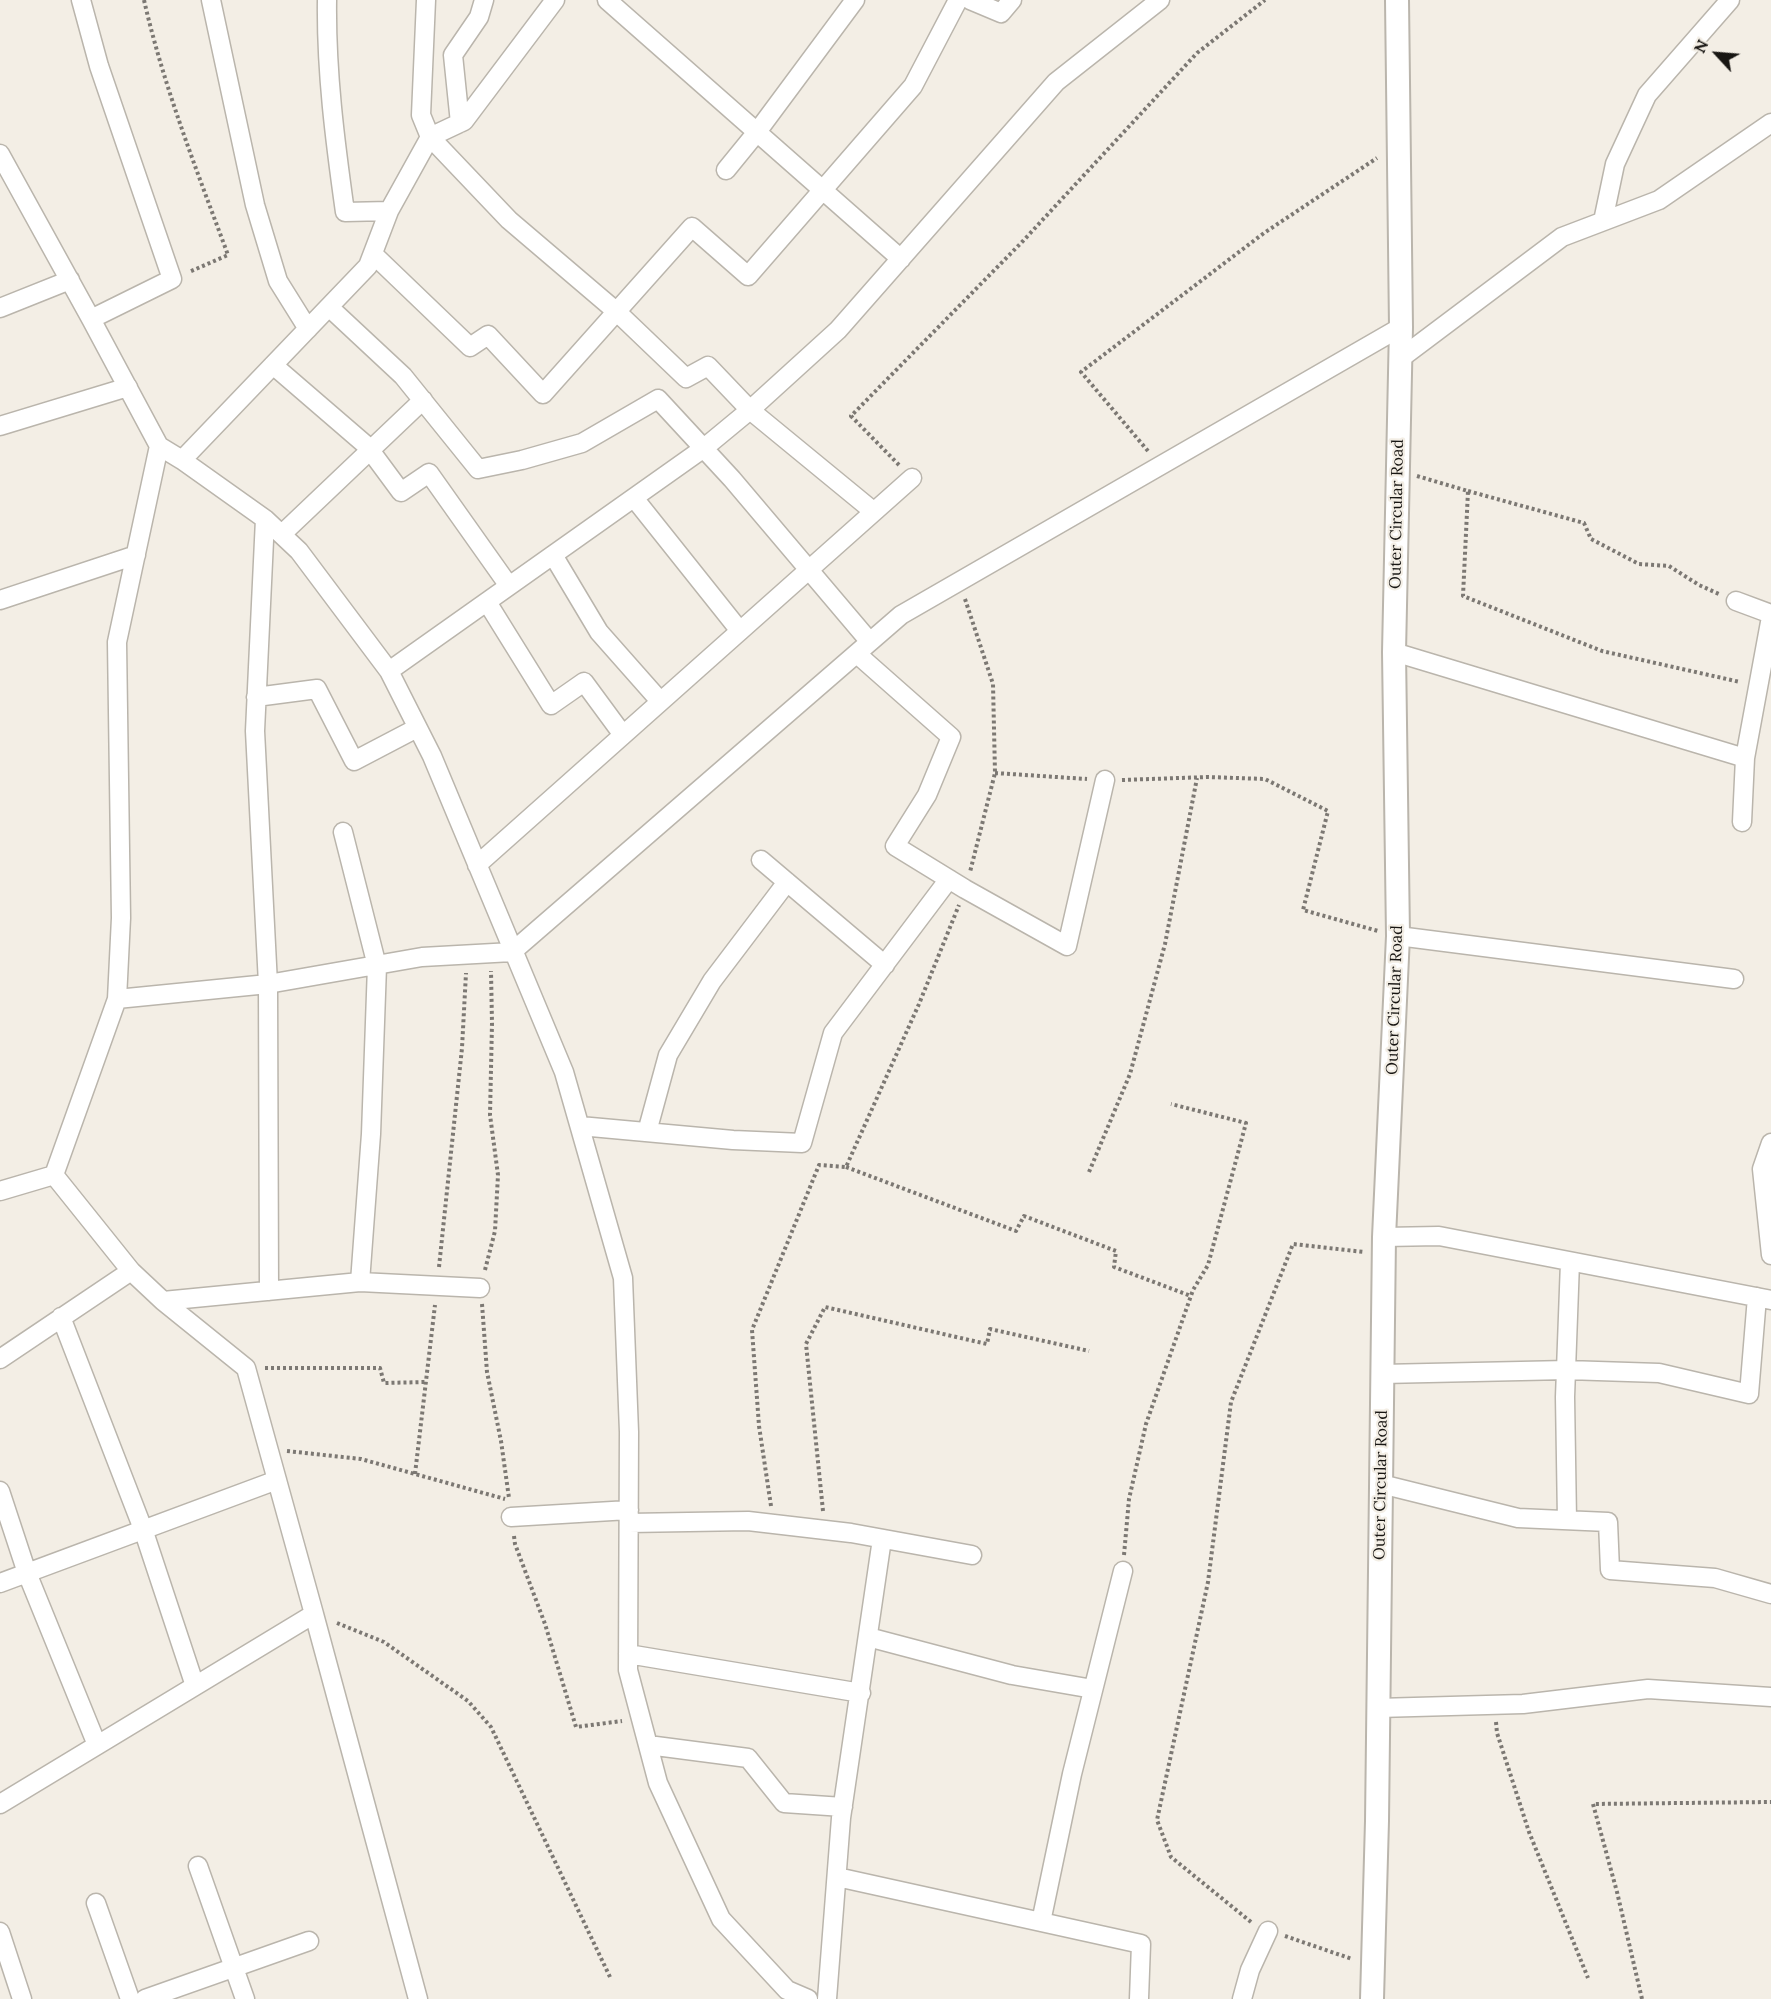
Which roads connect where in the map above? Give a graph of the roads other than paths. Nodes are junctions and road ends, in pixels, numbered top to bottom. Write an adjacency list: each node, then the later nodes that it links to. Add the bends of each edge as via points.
1 (81, 0): 30 (street, via 99,66 172,279)
2 (211, 0): 32 (street, via 255,205 278,281)
3 (327, 0): 22 (street, via 333,122 345,212)
4 (426, 0): 18 (street, via 421,115)
5 (484, 0): 15 (street, via 479,17 453,55)
6 (555, 0): 15 (street)
7 (607, 0): 17 (street)
8 (855, 0): 17 (street)
9 (958, 0): 21 (street, via 913,86)
10 (970, 0): 11 (street, via 1001,13)
11 (1012, 0)
12 (1160, 0): 25 (street, via 1056,82)
13 (1397, 0): 31 (street, Outer Circular Road)
14 (1731, 0): 23 (street, via 1647,95 1615,164)
15 (460, 123): 18 (street)
16 (1771, 123): 23 (street, via 1659,200)
17 (757, 132): 20 (street); 21 (street)
18 (430, 137): 22 (street); 29 (street, via 509,220)
19 (0, 154): 26 (street)
20 (726, 170)
21 (822, 190): 25 (street); 29 (street, via 748,276 692,227)
22 (389, 211): 24 (street)
23 (1603, 222): 33 (street, via 1562,237)
24 (373, 254): 27 (street, via 368,266); 29 (street, via 470,347 488,335 543,393)
25 (901, 259): 37 (street, via 837,330)
26 (70, 280): 28 (street); 30 (street)
27 (329, 306): 32 (street); 36 (street)
28 (0, 308)
29 (616, 312): 37 (street, via 686,378 708,366)
30 (92, 319): 35 (street)
31 (1401, 327): 33 (street, Outer Circular Road); 57 (street, via 901,615)
32 (308, 329): 34 (street)
33 (1401, 358): 58 (street, Outer Circular Road)
34 (273, 365): 41 (street); 42 (street)
35 (128, 387): 38 (street); 39 (street)
36 (423, 400): 40 (street, via 478,469 582,443 658,399); 41 (street)
37 (750, 410): 40 (street); 45 (street)
38 (0, 426)
39 (159, 446): 42 (street); 48 (street)
40 (704, 448): 44 (street); 50 (street)
41 (369, 450): 47 (street); 51 (street, via 401,492 429,473)
42 (182, 460): 46 (street)
43 (912, 478): 45 (street)
44 (634, 498): 49 (street); 56 (street)
45 (873, 511): 50 (street)
46 (265, 519): 47 (street); 60 (street)
47 (282, 534): 59 (street)
48 (136, 555): 52 (street); 78 (street, via 117,642 121,918)
49 (553, 555): 51 (street); 61 (street, via 599,632)
50 (809, 568): 56 (street); 57 (street)
51 (509, 586): 54 (street)
52 (0, 598)
53 (1736, 601): 55 (street)
54 (487, 602): 59 (street); 63 (street, via 551,705 584,682)
55 (1771, 615): 64 (street)
56 (740, 631): 61 (street)
57 (863, 648): 70 (street, via 951,737 927,795 894,846); 73 (street)
58 (1394, 652): 64 (street); 72 (street, Outer Circular Road)
59 (389, 671): 62 (street)
60 (256, 697): 62 (street, via 317,689 354,761); 77 (street)
61 (660, 701): 63 (street)
62 (417, 728): 69 (street)
63 (623, 735): 69 (street)
64 (1744, 758): 66 (street)
65 (1105, 780): 70 (street, via 1067,946)
66 (1742, 822)
67 (343, 832): 75 (street)
68 (761, 860): 71 (street)
69 (477, 865): 73 (street)
70 (949, 879): 74 (street)
71 (787, 882): 74 (street); 80 (street, via 711,981 668,1055)
72 (1398, 936): 76 (street); 84 (street, Outer Circular Road)
73 (512, 952): 75 (street, via 422,957); 79 (street, via 564,1072)
74 (885, 965): 80 (street, via 833,1033 802,1143)
75 (377, 966): 77 (street); 88 (street, via 371,1134)
76 (1734, 979)
77 (268, 984): 78 (street); 90 (street)
78 (117, 999): 82 (street)
79 (580, 1126): 80 (street); 100 (street, via 623,1278)
80 (647, 1132)
81 (1771, 1143): 85 (street, via 1762,1168)
82 (54, 1175): 83 (street); 87 (street)
83 (0, 1191)
84 (1384, 1246): 86 (street, via 1439,1236); 96 (street, Outer Circular Road)
85 (1771, 1255)
86 (1570, 1262): 91 (street); 95 (street)
87 (132, 1271): 92 (street); 93 (street)
88 (360, 1282): 89 (street); 90 (street)
89 (480, 1288)
90 (269, 1291): 92 (street)
91 (1764, 1299): 95 (street, via 1749,1394 1659,1373)
92 (163, 1301): 97 (street, via 246,1368)
93 (61, 1317): 94 (street); 103 (street)
94 (0, 1359)
95 (1567, 1370): 96 (street); 102 (street)
96 (1382, 1374): 98 (street, Outer Circular Road)
97 (277, 1480): 103 (street); 110 (street)
98 (1381, 1484): 102 (street, via 1518,1518); 117 (street, Outer Circular Road)
99 (0, 1491): 107 (street)
100 (629, 1516): 101 (street); 104 (street, via 748,1521); 112 (street)
101 (511, 1517)
102 (1567, 1520): 109 (street, via 1608,1522 1610,1570 1715,1578)
103 (143, 1529): 107 (street); 113 (street)
104 (882, 1539): 105 (street); 111 (street)
105 (972, 1555)
106 (1123, 1571): 114 (street)
107 (27, 1573): 108 (street); 118 (street)
108 (0, 1583)
109 (1771, 1594)
110 (314, 1614): 113 (street); 134 (street)
111 (868, 1637): 114 (street, via 1012,1675); 115 (street)
112 (628, 1654): 115 (street); 119 (street, via 628,1670)
113 (195, 1686): 118 (street)
114 (1093, 1689): 125 (street)
115 (861, 1693): 121 (street)
116 (1771, 1696): 117 (street, via 1648,1689 1523,1704)
117 (1378, 1708): 139 (street, Outer Circular Road)
118 (97, 1745): 120 (street)
119 (648, 1745): 121 (street, via 748,1758 784,1803); 135 (street, via 658,1783 721,1919 787,1990)
120 (0, 1804)
121 (843, 1807): 123 (street)
122 (198, 1866): 129 (street)
123 (837, 1876): 125 (street); 136 (street)
124 (96, 1903): 131 (street)
125 (1041, 1922): 137 (street, via 1141,1944)
126 (1268, 1931): 138 (street)
127 (0, 1932): 130 (street)
128 (309, 1941): 129 (street)
129 (234, 1968): 132 (street); 133 (street)
130 (22, 1999)
131 (130, 1999)
132 (145, 1999)
133 (244, 1999)
134 (418, 1999)
135 (808, 1999)
136 (827, 1999)
137 (1139, 1999)
138 (1242, 1999)
139 (1372, 1999)

